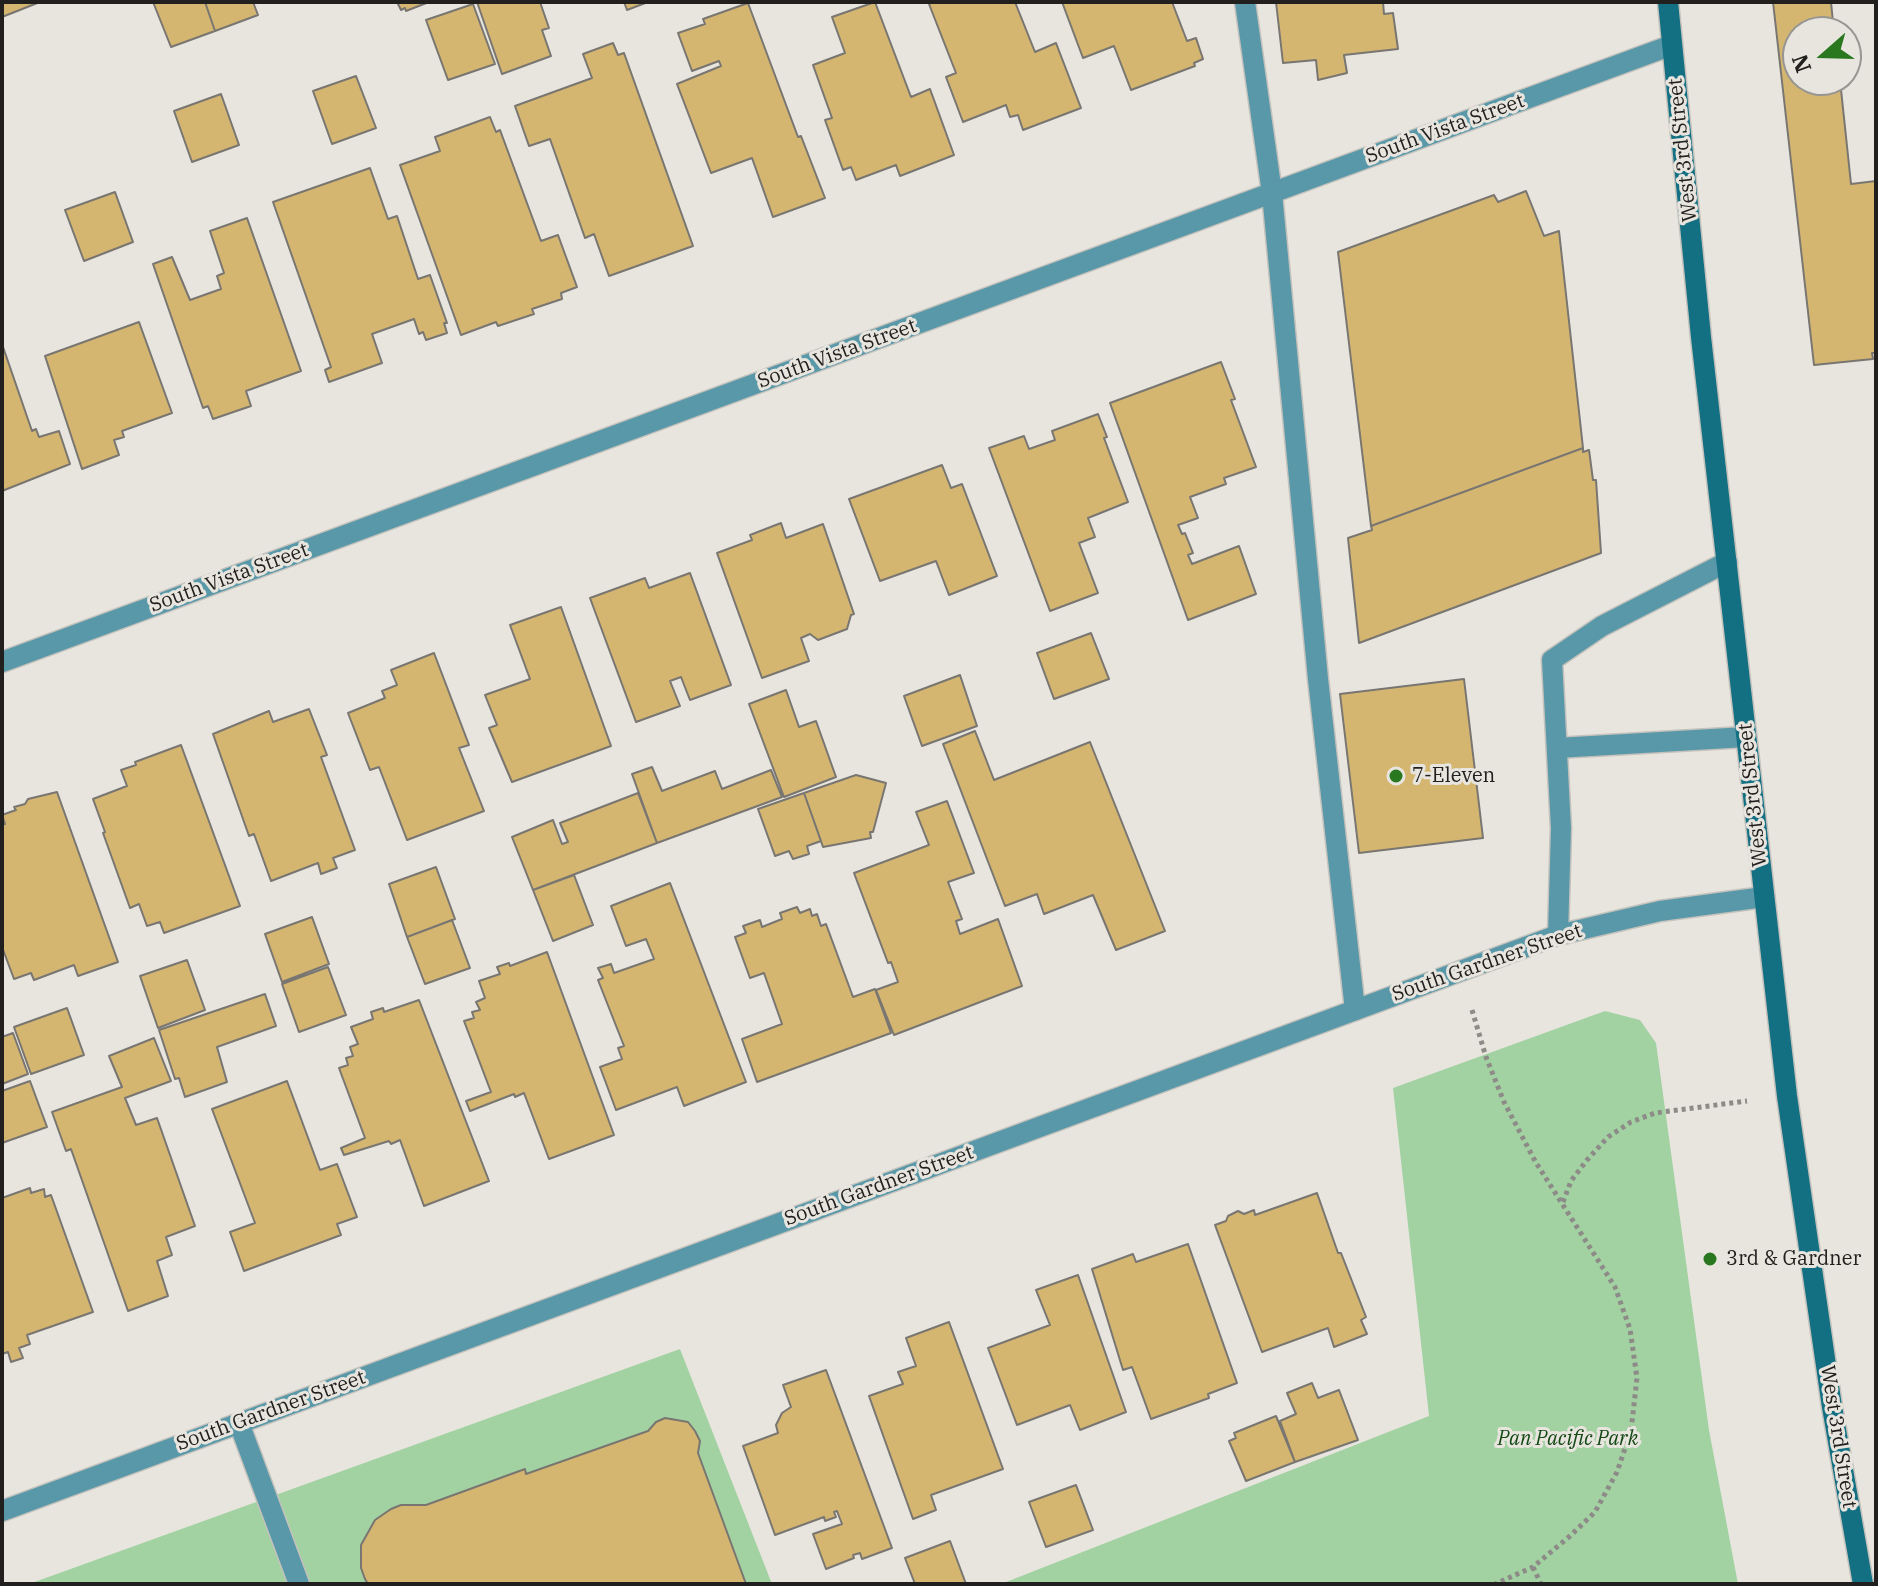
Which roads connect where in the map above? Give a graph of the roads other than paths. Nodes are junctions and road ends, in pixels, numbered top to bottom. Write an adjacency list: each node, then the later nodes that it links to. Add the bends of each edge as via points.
1 (1245, 2): 4 (street)
2 (1668, 2): 3 (main road, West 3rd Street)
3 (1672, 45): 4 (street, South Vista Street); 5 (main road, West 3rd Street)
4 (1272, 193): 6 (street, South Vista Street); 11 (street)
5 (1727, 562): 7 (main road, West 3rd Street); 8 (street, via 1602,626 1552,660)
6 (2, 662)
7 (1746, 737): 8 (street); 9 (main road, West 3rd Street)
8 (1557, 748): 10 (street)
9 (1764, 897): 10 (street, South Gardner Street, via 1660,911); 15 (main road, West 3rd Street, via 1787,1096)
10 (1558, 935): 11 (street, South Gardner Street)
11 (1355, 1010): 12 (street, South Gardner Street)
12 (239, 1423): 13 (street, South Gardner Street); 14 (street)
13 (2, 1511)
14 (299, 1584)
15 (1863, 1584)

